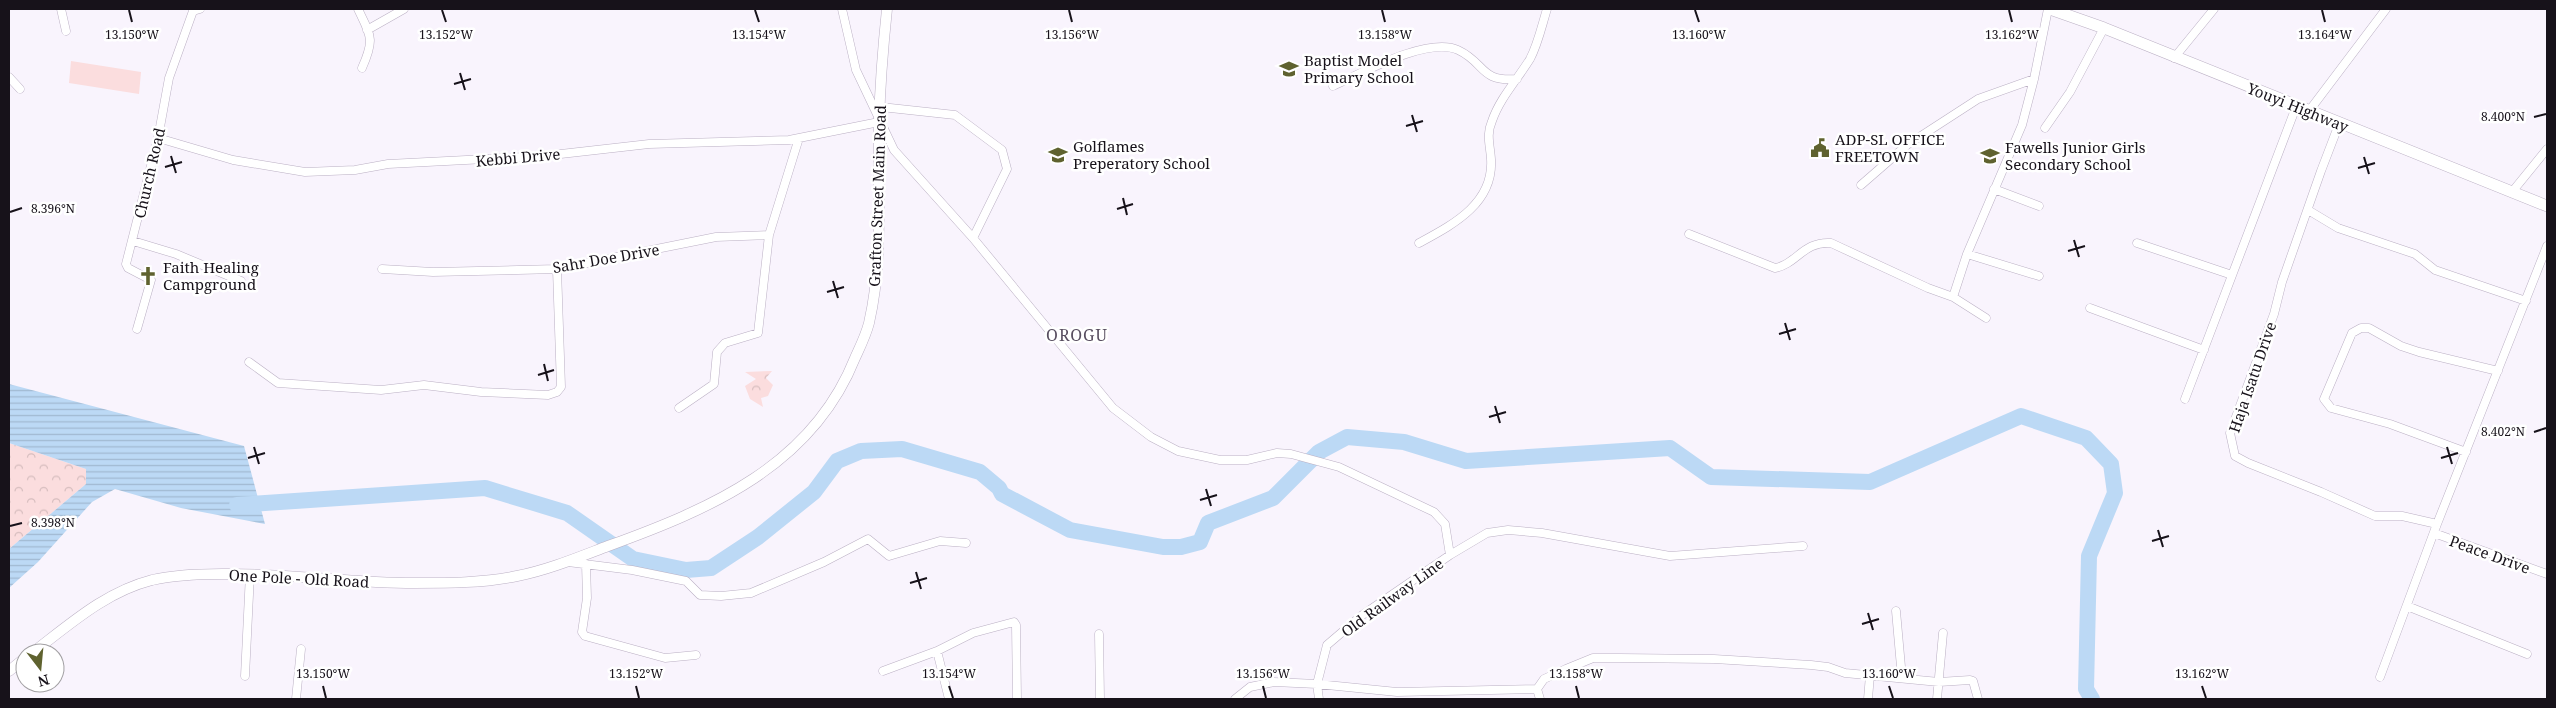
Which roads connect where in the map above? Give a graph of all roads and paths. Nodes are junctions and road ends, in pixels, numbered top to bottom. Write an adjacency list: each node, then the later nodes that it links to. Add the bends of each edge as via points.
1 (61, 9): 14 (street)
2 (200, 9): 28 (street, Church Road, via 193,11 169,78)
3 (358, 9): 13 (street)
4 (404, 9): 13 (street)
5 (842, 9): 25 (street, Old Railway Line, via 856,70)
6 (887, 9): 22 (street, Grafton Street Main Road)
7 (1548, 9): 18 (street, via 1535,48)
8 (2049, 9): 11 (main road, Youyi Highway); 19 (street)
9 (2214, 9): 15 (street)
10 (2386, 9): 24 (street)
11 (2074, 13): 12 (main road, Youyi Highway)
12 (2104, 28): 15 (main road, Youyi Highway); 27 (street, via 2070,92)
13 (367, 30): 16 (street, via 371,39)
14 (66, 31)
15 (2174, 58): 23 (main road, Youyi Highway)
16 (362, 68)
17 (9, 77): 21 (street)
18 (1517, 79): 20 (street, via 1493,78 1464,54 1448,46 1434,46 1389,61); 41 (street, via 1492,120 1488,140 1490,172 1476,206)
19 (2034, 79): 31 (street, via 1978,99 1907,146); 32 (street, via 2022,125)
20 (1333, 86)
21 (20, 89)
22 (881, 107): 25 (street, Grafton Street Main Road); 39 (street, via 955,115 1002,150 1007,170)
23 (2296, 107): 24 (main road, Youyi Highway); 47 (street)
24 (2309, 111): 26 (main road, Youyi Highway)
25 (879, 122): 29 (street, Kebbi Drive); 39 (street, Old Railway Line, via 894,150); 66 (street, Grafton Street Main Road, via 880,199 869,325 849,374 825,415 772,467 727,497)
26 (2340, 124): 33 (main road, Youyi Highway); 36 (street, Haja Isatu Drive)
27 (2045, 128)
28 (158, 138): 29 (street, Kebbi Drive, via 233,160 305,172 544,156 649,144); 40 (street, Church Road)
29 (799, 138): 38 (street)
30 (2547, 149): 33 (street)
31 (1861, 185)
32 (1994, 189): 34 (street); 44 (street)
33 (2512, 192): 35 (main road, Youyi Highway)
34 (2039, 206)
35 (2547, 206)
36 (2308, 210): 51 (street, via 2338,228 2415,254 2435,270); 61 (street, Haja Isatu Drive, via 2230,433 2235,456 2375,516 2402,516)
37 (1689, 234): 50 (street, via 1775,268 1783,267 1804,249 1821,242 1831,244)
38 (769, 235): 46 (street, Sahr Doe Drive, via 716,237); 59 (street, via 758,333 721,347 717,352 714,384)
39 (973, 238): 65 (street, Old Railway Line, via 1113,408 1151,437 1178,451 1220,460 1247,460 1277,453 1339,467 1434,512 1445,524)
40 (133, 241): 49 (street, via 176,254); 54 (street, Church Road, via 126,264 151,282)
41 (1418, 243)
42 (2137, 243): 47 (street)
43 (2547, 246): 51 (street)
44 (1967, 254): 48 (street); 50 (street)
45 (382, 268): 46 (street, Sahr Doe Drive, via 433,272)
46 (558, 269): 56 (street, via 561,387 548,395 424,386 381,390 278,383)
47 (2232, 275): 55 (street)
48 (2039, 276)
49 (241, 281)
50 (1953, 297): 53 (street)
51 (2526, 301): 57 (street)
52 (2090, 308): 55 (street)
53 (1986, 318)
54 (137, 329)
55 (2204, 350): 58 (street)
56 (249, 362)
57 (2498, 371): 60 (street); 60 (street, via 2419,352 2369,328 2361,328 2352,333 2324,399 2331,408 2390,424)
58 (2185, 398)
59 (679, 408)
60 (2466, 452): 61 (street)
61 (2437, 524): 62 (street)
62 (2434, 533): 68 (street, Peace Drive); 69 (street)
63 (966, 543): 66 (street, via 940,542 889,556 868,539 751,593 721,596 700,595 686,581)
64 (1803, 546): 65 (street, via 1670,556 1542,532 1508,530 1487,533)
65 (1450, 555): 84 (street, Old Railway Line, via 1361,616 1328,645)
66 (585, 559): 67 (street, One Pole - Old Road, via 517,576 459,582 414,583); 77 (street, via 587,598 582,624 585,636 665,658)
67 (250, 574): 73 (street, One Pole - Old Road, via 195,574 154,580 124,589 96,605); 80 (street)
68 (2547, 574)
69 (2407, 606): 76 (street); 81 (street)
70 (1896, 611): 82 (street)
71 (1943, 633): 83 (street)
72 (1099, 634): 89 (street)
73 (45, 643)
74 (301, 649): 86 (street)
75 (937, 651): 78 (street); 87 (street); 88 (street, via 981,630 1014,622)
76 (2527, 654)
77 (696, 655)
78 (882, 671)
79 (1870, 675): 82 (street); 85 (street, via 1811,665 1714,659 1593,658 1544,679); 93 (street)
80 (245, 676)
81 (2380, 677)
82 (1902, 678): 83 (street)
83 (1939, 682): 94 (street); 95 (street, via 1974,681)
84 (1317, 684): 85 (street, via 1397,692); 90 (street, via 1263,683 1250,687); 91 (street, Old Railway Line)
85 (1537, 689): 92 (street)
86 (296, 699)
87 (949, 699)
88 (1017, 699)
89 (1100, 699)
90 (1235, 699)
91 (1319, 699)
92 (1540, 699)
93 (1868, 699)
94 (1937, 699)
95 (1978, 699)

